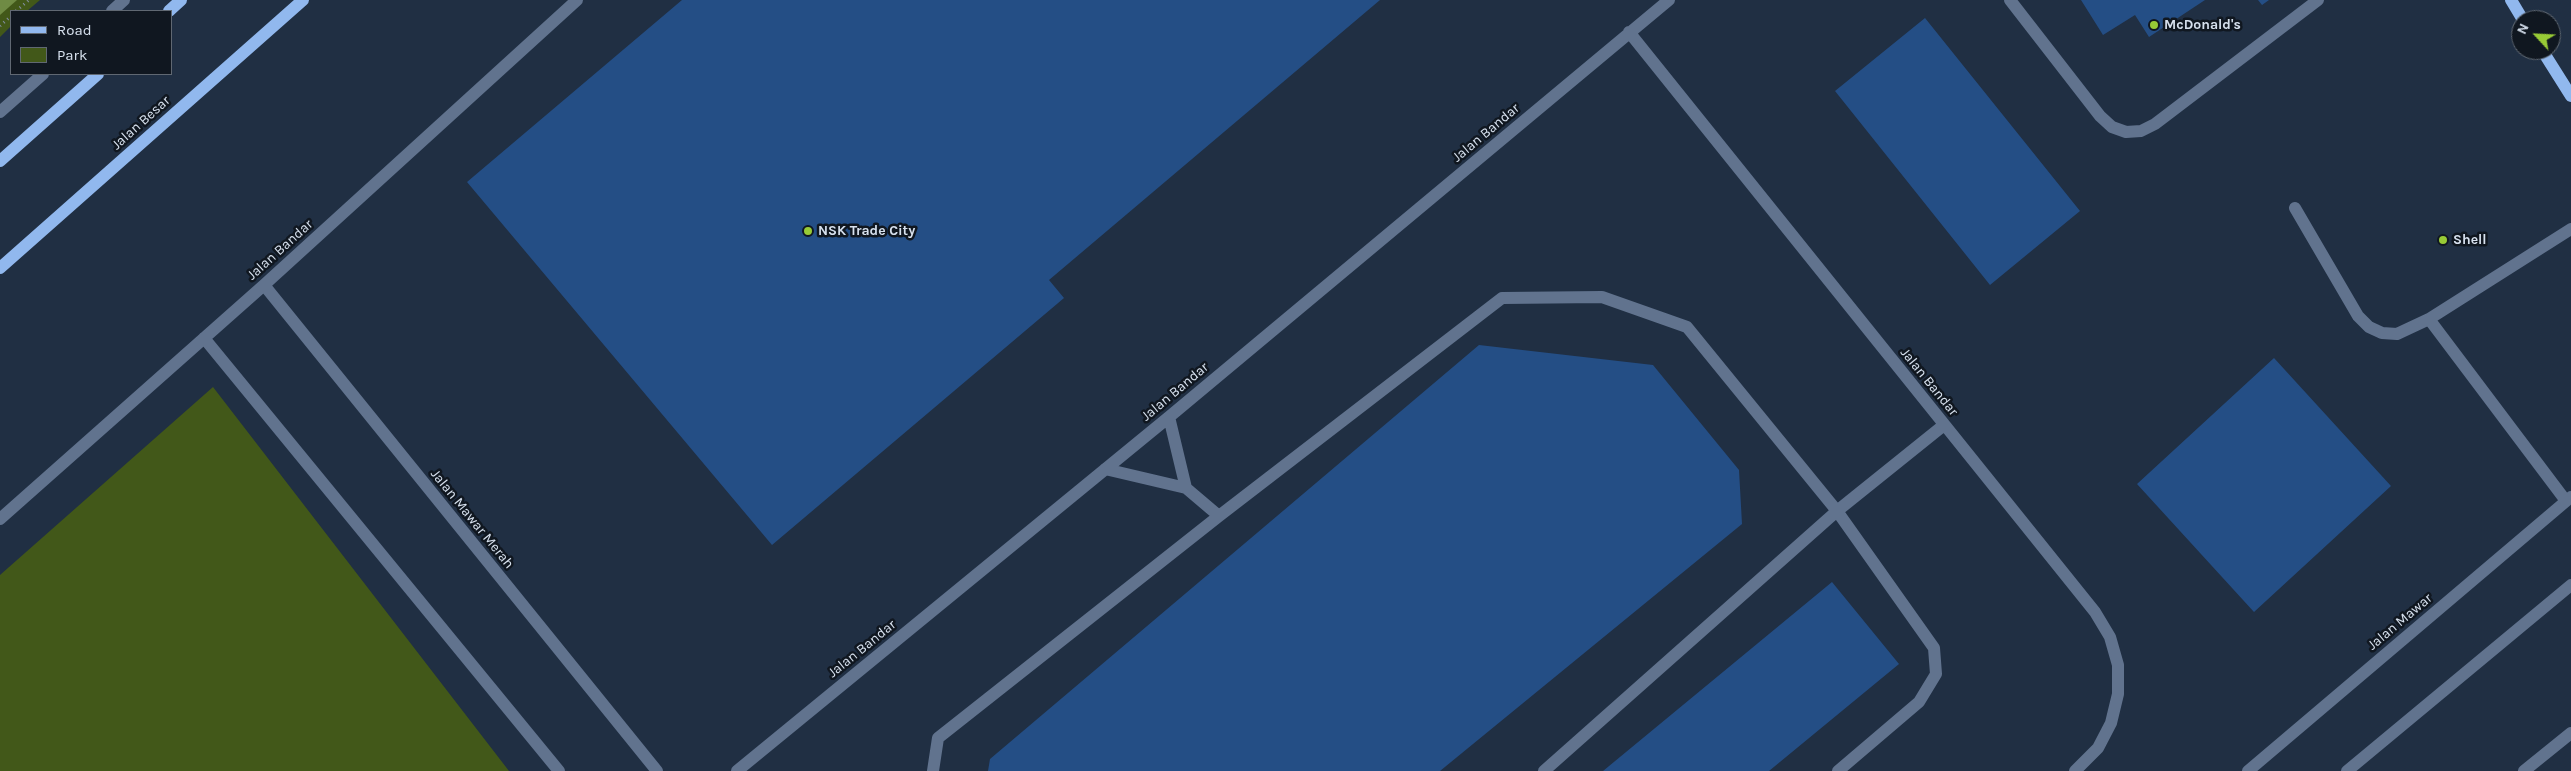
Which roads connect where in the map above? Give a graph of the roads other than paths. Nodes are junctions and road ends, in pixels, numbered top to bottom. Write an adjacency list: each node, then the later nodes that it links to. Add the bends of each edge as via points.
1 (124, 0): 8 (street)
2 (181, 0): 9 (main road)
3 (303, 0): 19 (main road, Jalan Besar)
4 (577, 0): 20 (street, Jalan Bandar)
5 (1669, 0): 10 (street, Jalan Bandar)
6 (2010, 0): 7 (street, via 2100,116 2112,127 2126,132 2141,131 2155,124)
7 (2318, 0)
8 (113, 10)
9 (170, 10)
10 (1629, 32): 23 (street, Jalan Bandar); 24 (street, Jalan Bandar)
11 (2548, 60): 14 (main road)
12 (42, 75): 15 (street)
13 (97, 75): 16 (main road)
14 (2571, 96)
15 (0, 112)
16 (0, 161)
17 (2295, 208): 21 (street, via 2358,316 2369,327 2382,333 2397,334)
18 (2571, 229): 21 (street)
19 (0, 268)
20 (264, 285): 22 (street, Jalan Bandar); 34 (street, Jalan Mawar Merah)
21 (2429, 319): 27 (street)
22 (204, 338): 30 (street, Jalan Bandar); 33 (street)
23 (1169, 417): 25 (street, Jalan Bandar); 26 (street)
24 (1944, 426): 28 (street); 39 (street, Jalan Bandar, via 2095,612 2110,637 2118,665 2118,694 2111,723 2098,748)
25 (1105, 470): 26 (street); 35 (street, Jalan Bandar)
26 (1186, 488): 29 (street)
27 (2569, 499): 40 (street, Jalan Mawar)
28 (1837, 512): 29 (street, via 1687,327 1602,297 1502,298); 37 (street); 38 (street, via 1934,648 1936,674 1919,702)
29 (1219, 516): 36 (street, via 938,738)
30 (0, 519)
31 (2571, 585): 41 (street)
32 (2571, 733): 42 (street)
33 (559, 771)
34 (657, 771)
35 (737, 771)
36 (933, 771)
37 (1544, 771)
38 (1838, 771)
39 (2076, 771)
40 (2248, 771)
41 (2347, 771)
42 (2524, 771)

